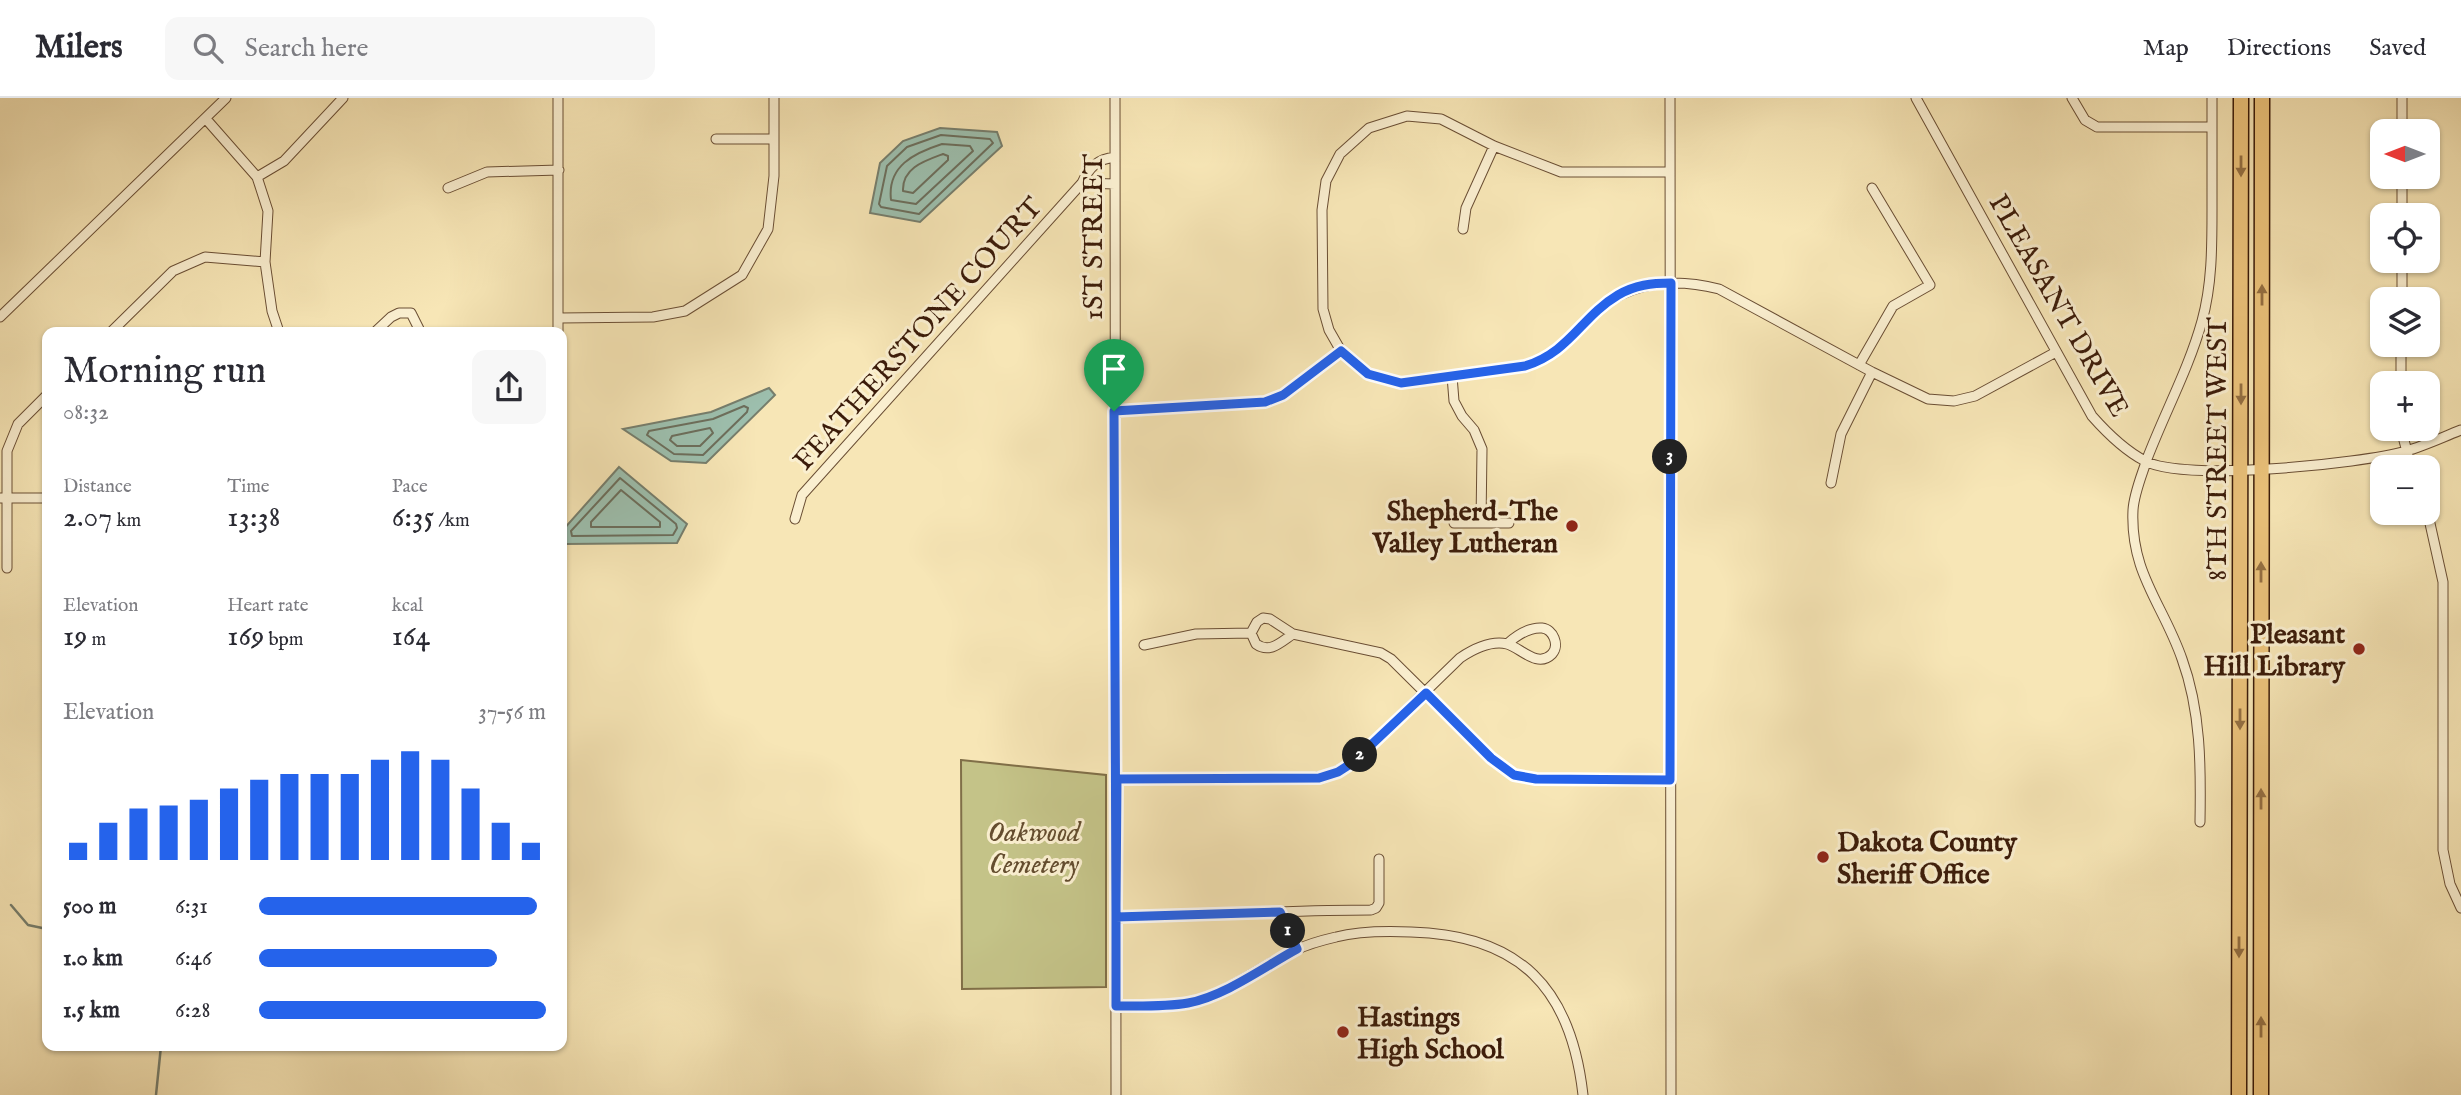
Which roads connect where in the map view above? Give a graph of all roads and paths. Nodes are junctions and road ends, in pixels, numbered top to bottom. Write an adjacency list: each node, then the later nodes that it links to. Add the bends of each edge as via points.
1 (226, 98): 13 (street)
2 (344, 98): 22 (street, via 284,161)
3 (558, 98): 20 (street)
4 (774, 98): 17 (street)
5 (1115, 98): 19 (street, 1ST STREET)
6 (1670, 98): 21 (street)
7 (1916, 98): 38 (street, PLEASANT DRIVE)
8 (2072, 98): 15 (street, via 2085,120 2097,127)
9 (2212, 98): 15 (street)
10 (2241, 98): 50 (highway, 8TH STREET WEST, one-way to 50)
11 (2262, 98): 49 (highway, 8TH STREET WEST, one-way to 11)
12 (2402, 98): 14 (street)
13 (206, 119): 22 (street); 30 (street)
14 (2402, 119)
15 (2211, 127): 48 (street, via 2209,287 2203,319)
16 (716, 139): 17 (street)
17 (774, 139): 31 (street, via 768,229 742,275 685,312)
18 (1493, 146): 21 (street, via 1561,172); 27 (street, via 1466,208); 37 (street, via 1441,119 1407,116 1369,128 1340,154 1326,181 1322,222 1323,310)
19 (1115, 157): 23 (street, FEATHERSTONE COURT, via 1097,162); 24 (street, 1ST STREET)
20 (559, 170): 25 (street, via 486,172); 31 (street)
21 (1670, 172): 29 (street)
22 (257, 177): 28 (street, via 268,211)
23 (1082, 183): 24 (street); 54 (street, FEATHERSTONE COURT, via 802,495)
24 (1115, 184): 43 (street, 1ST STREET)
25 (449, 188)
26 (1872, 188): 39 (street, via 1930,285 1893,306)
27 (1462, 229)
28 (265, 262): 32 (street, via 205,257 173,271); 33 (street)
29 (1671, 283): 39 (street, via 1719,289); 41 (street, via 1647,284 1620,294 1542,361); 66 (street)
30 (0, 317)
31 (560, 318): 36 (street)
32 (116, 327)
33 (277, 327)
34 (381, 327): 35 (street, via 399,313 411,313)
35 (418, 327)
36 (559, 327)
37 (1341, 351): 41 (street, via 1368,374 1401,383); 43 (street, via 1283,395 1265,402)
38 (2056, 352): 40 (street, via 1975,396 1954,401 1928,399); 48 (street, PLEASANT DRIVE, via 2092,416)
39 (1859, 365): 40 (street)
40 (1872, 372): 51 (street, via 1841,434)
41 (1452, 376): 56 (street, via 1454,401 1475,430 1482,449)
42 (42, 400): 52 (street, via 18,424 7,451)
43 (1114, 411): 65 (street, 1ST STREET)
44 (2461, 430): 46 (street, PLEASANT DRIVE)
45 (2404, 441): 46 (street)
46 (2406, 451): 47 (street); 49 (street, PLEASANT DRIVE)
47 (2407, 455)
48 (2146, 462): 50 (street, PLEASANT DRIVE, via 2196,470); 67 (street, via 2133,506 2133,538 2141,571 2182,658 2195,703)
49 (2261, 468): 50 (street, PLEASANT DRIVE); 78 (highway, 8TH STREET WEST, one-way to 49)
50 (2241, 470): 77 (highway, 8TH STREET WEST, one-way to 77)
51 (1831, 483)
52 (3, 498): 53 (street); 59 (street)
53 (42, 498)
54 (795, 519)
55 (1454, 523): 56 (street)
56 (1481, 523): 57 (street)
57 (1508, 523)
58 (2430, 525): 69 (street, via 2443,582 2443,850)
59 (6, 568)
60 (1251, 633): 61 (street, via 1256,644 1267,649); 61 (street, via 1256,621 1263,618); 63 (street, via 1196,634)
61 (1293, 634): 64 (street, via 1381,653)
62 (1507, 644): 62 (street, via 1535,659 1548,657 1555,648 1555,637 1542,628 1516,635); 64 (street, via 1469,652)
63 (1144, 645)
64 (1426, 693): 65 (street, via 1352,763 1329,775); 66 (street, via 1514,775)
65 (1117, 779): 71 (street, 1ST STREET)
66 (1670, 780): 76 (street)
67 (2200, 822)
68 (1379, 859): 70 (street, via 1376,908)
69 (2461, 908)
70 (1280, 912): 71 (street); 72 (street)
71 (1116, 917): 73 (street, 1ST STREET)
72 (1297, 949): 73 (street, via 1230,987 1190,1002); 75 (street, via 1340,936 1442,933 1484,943 1513,957 1539,980 1561,1009 1574,1040)
73 (1116, 1006): 74 (street, 1ST STREET)
74 (1116, 1095)
75 (1583, 1095)
76 (1671, 1095)
77 (2239, 1095)
78 (2261, 1095)

